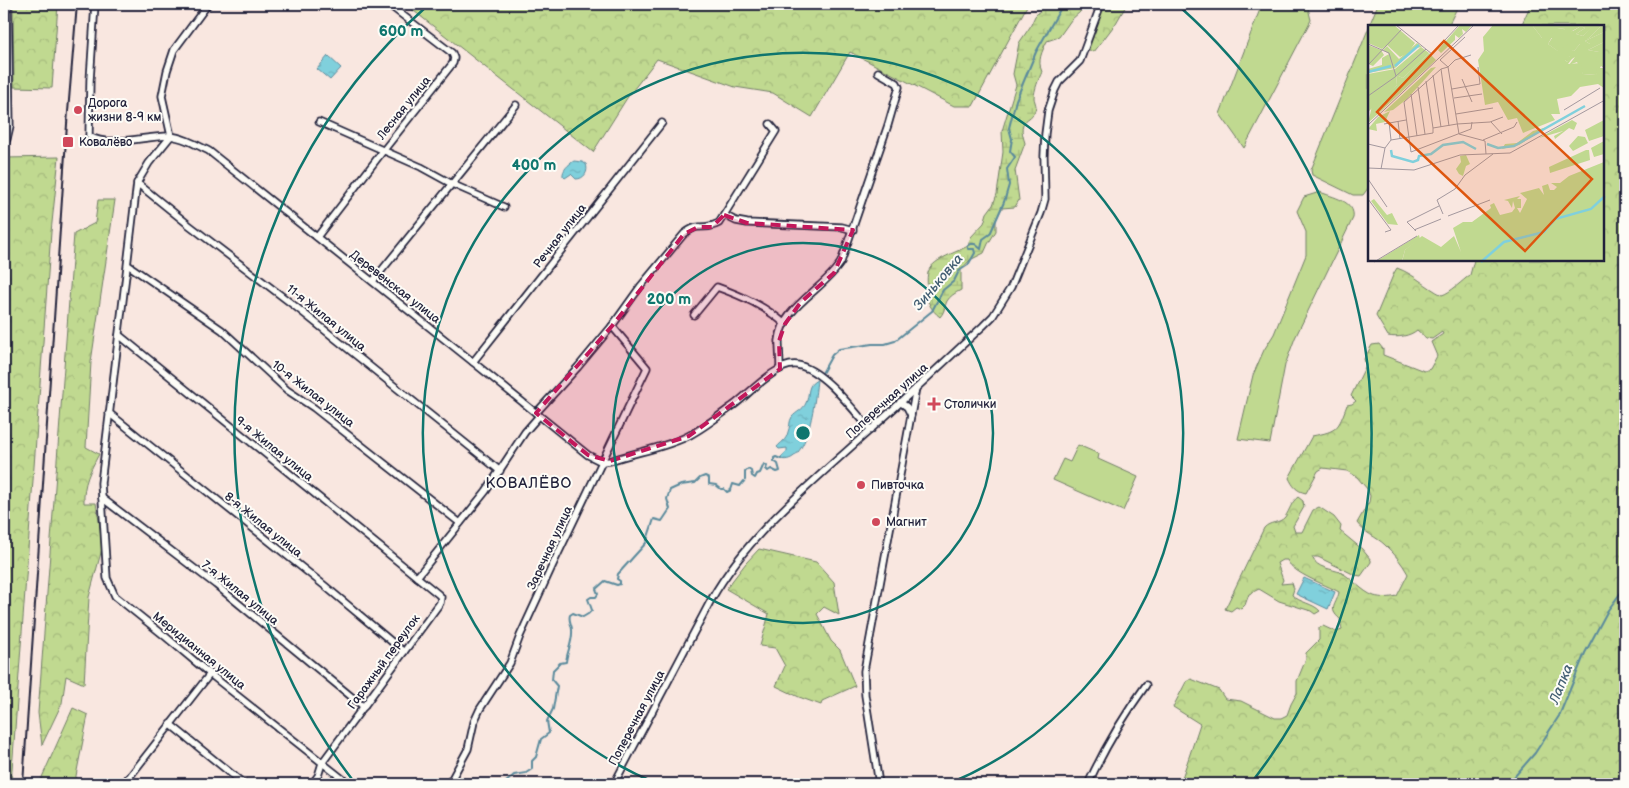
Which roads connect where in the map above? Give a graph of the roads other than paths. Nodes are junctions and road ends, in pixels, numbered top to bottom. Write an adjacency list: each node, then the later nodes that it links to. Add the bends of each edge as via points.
1 (8, 4): 12 (street, via 10,126)
2 (95, 4): 11 (street, via 89,136 102,142)
3 (208, 4): 11 (street, via 174,50 167,71 162,96)
4 (388, 4): 13 (street, Лесная улица, via 454,58)
5 (1101, 4): 28 (street, Поперечная улица, via 1080,61 1059,82 1052,97 1045,134 1045,199 1011,286 983,326)
6 (878, 72): 18 (street, via 899,86)
7 (516, 105): 15 (street)
8 (319, 122): 13 (street)
9 (662, 123): 26 (street, Речная улица)
10 (770, 124): 17 (street, via 776,131)
11 (171, 136): 14 (street); 19 (street, Деревенская улица, via 209,151)
12 (4, 142)
13 (383, 151): 15 (street); 19 (street, Лесная улица)
14 (137, 183): 20 (street, Меридианная улица); 35 (street, 11-я Жилая улица)
15 (452, 184): 16 (street); 21 (street)
16 (504, 207)
17 (724, 215): 18 (street, via 747,223); 24 (street, via 712,227 698,226 684,234)
18 (853, 230): 23 (street, via 834,273 801,302)
19 (317, 237): 21 (street, Деревенская улица)
20 (128, 265): 25 (street, Меридианная улица); 37 (street, 10-я Жилая улица, via 222,330 287,390)
21 (373, 282): 26 (street, Деревенская улица)
22 (694, 316): 23 (street, via 717,287 759,305)
23 (785, 324): 27 (street, via 779,341)
24 (612, 326): 31 (street); 34 (street, Заречная улица, via 647,368)
25 (119, 335): 30 (street, Меридианная улица); 38 (street, 9-я Жилая улица)
26 (473, 362): 31 (street, Деревенская улица)
27 (780, 369): 33 (street, via 798,366 821,378); 34 (street, via 689,436)
28 (916, 388): 29 (street, Поперечная улица); 32 (street)
29 (900, 402): 32 (street); 33 (street, Поперечная улица)
30 (109, 413): 36 (street, Меридианная улица); 39 (street, 8-я Жилая улица)
31 (537, 414): 34 (street, Деревенская улица, via 588,455); 35 (street)
32 (911, 415): 53 (street, via 864,671)
33 (871, 430): 52 (street, Поперечная улица, via 768,524 721,581)
34 (602, 462): 51 (street, Заречная улица, via 510,663 480,708 468,749)
35 (500, 471): 37 (street)
36 (102, 498): 40 (street, Меридианная улица, via 107,578 115,596); 42 (street, 7-я Жилая улица, via 216,585)
37 (460, 523): 38 (street)
38 (417, 576): 39 (street, Гаражный переулок, via 441,597 440,603)
39 (404, 652): 42 (street, Гаражный переулок)
40 (210, 674): 43 (street); 44 (street, Меридианная улица)
41 (1146, 685): 54 (street, via 1107,744)
42 (364, 707): 44 (street, Гаражный переулок)
43 (170, 724): 45 (street); 48 (street)
44 (322, 763): 49 (street, Гаражный переулок); 50 (street, Меридианная улица)
45 (128, 778): 46 (street); 47 (street)
46 (124, 784)
47 (136, 784)
48 (244, 784)
49 (312, 784)
50 (349, 784)
51 (450, 784)
52 (614, 784)
53 (878, 784)
54 (1088, 784)

